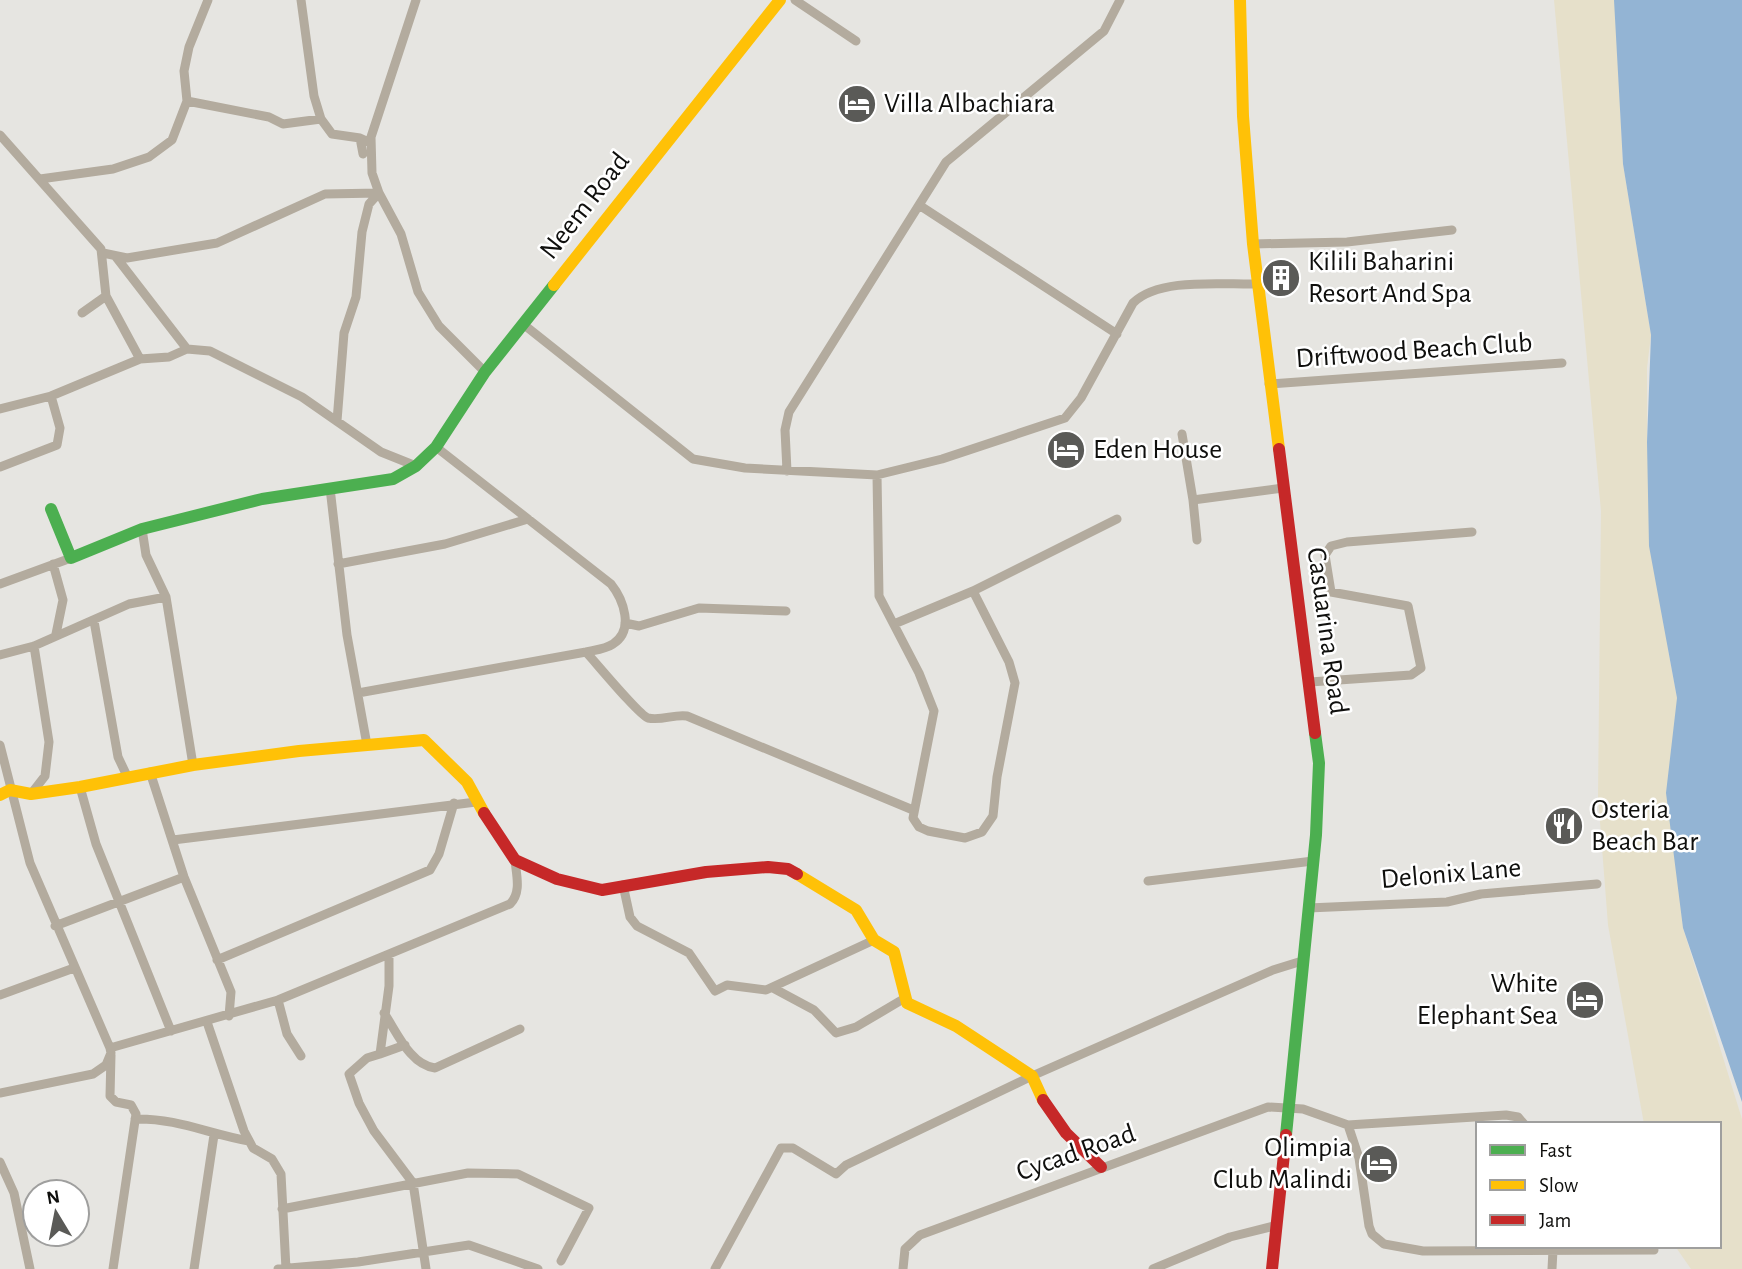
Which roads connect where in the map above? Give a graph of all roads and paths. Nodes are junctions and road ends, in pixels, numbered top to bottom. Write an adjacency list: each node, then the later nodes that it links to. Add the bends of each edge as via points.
1 (208, 0): 9 (street, via 184,71)
2 (301, 0): 10 (street)
3 (416, 0): 13 (street)
4 (780, 0): 25 (street, Neem Road)
5 (795, 0): 8 (street)
6 (1120, 0): 17 (street, via 1104,31 946,162)
7 (1240, 0): 19 (street, Casuarina Road)
8 (856, 41)
9 (187, 101): 10 (street, via 284,124); 15 (street, via 172,140 149,157 113,169)
10 (321, 120): 12 (street, via 332,134)
11 (0, 135): 15 (street)
12 (360, 138): 13 (street); 14 (street)
13 (371, 143): 16 (street, via 372,173)
14 (363, 153)
15 (40, 179): 20 (street)
16 (379, 193): 21 (street, via 325,194 218,243); 30 (street, via 401,234 418,292 439,326); 34 (street, via 369,204 362,232 356,297 344,333)
17 (919, 205): 26 (street); 39 (street, via 789,412)
18 (1452, 230): 19 (street, via 1347,242)
19 (1253, 244): 22 (street, Casuarina Road)
20 (103, 253): 21 (street); 23 (street)
21 (116, 257): 27 (street)
22 (1258, 284): 26 (street, via 1148,291 1133,303); 31 (street, Casuarina Road)
23 (106, 296): 24 (street); 28 (street)
24 (82, 313)
25 (523, 324): 30 (street, Neem Road); 39 (street, via 685,455 713,465)
26 (1117, 334): 40 (street, via 1065,418 942,459)
27 (187, 349): 28 (street, via 169,357); 34 (street, via 210,351 263,376)
28 (140, 359): 32 (street)
29 (1562, 363): 31 (street, Driftwood Beach Club)
30 (485, 372): 36 (street, Neem Road)
31 (1269, 384): 42 (street, Casuarina Road)
32 (51, 396): 33 (street); 38 (street, via 60,428 57,445)
33 (0, 410)
34 (337, 421): 37 (street, via 381,452)
35 (1182, 434): 43 (street)
36 (436, 447): 37 (street, Neem Road); 45 (street)
37 (416, 466): 41 (street, Neem Road, via 393,479)
38 (0, 467)
39 (787, 471): 40 (street)
40 (877, 475): 59 (street, via 878,593)
41 (330, 488): 47 (street, Neem Road, via 262,499); 52 (street)
42 (1283, 488): 43 (street); 64 (street, Casuarina Road)
43 (1192, 500): 49 (street)
44 (51, 509): 50 (street)
45 (528, 519): 52 (street, via 445,544); 58 (street, via 611,584 623,602)
46 (1117, 519): 54 (street)
47 (142, 529): 50 (street, Neem Road); 55 (street, via 146,555)
48 (1472, 531): 64 (street, via 1336,543 1327,549 1331,592 1408,606 1418,642 1419,671)
49 (1197, 540)
50 (71, 558): 51 (street)
51 (53, 564): 53 (street); 60 (street, via 63,600)
52 (338, 564): 65 (street)
53 (0, 584)
54 (973, 591): 59 (street); 76 (street, via 1015,683 993,816 982,832 965,838 919,827)
55 (166, 597): 57 (street, via 129,604); 68 (street)
56 (786, 611): 58 (street, via 699,608 650,624)
57 (94, 621): 60 (street); 70 (street, via 118,757)
58 (625, 623): 62 (street, via 614,644)
59 (894, 624): 76 (street, via 934,711)
60 (56, 634): 61 (street)
61 (34, 646): 63 (street); 73 (street, via 49,742 45,776)
62 (586, 652): 65 (street); 76 (street, via 648,718 687,716)
63 (0, 655)
64 (1310, 682): 79 (street, Casuarina Road, via 1320,780)
65 (358, 693): 67 (street)
66 (0, 745): 72 (street, via 10,778)
67 (367, 745): 68 (street); 74 (street, via 424,740 464,779)
68 (193, 765): 69 (street)
69 (150, 772): 70 (street); 77 (street)
70 (127, 776): 71 (street)
71 (80, 787): 73 (street); 84 (street)
72 (5, 792): 73 (street); 86 (street)
73 (31, 794)
74 (476, 802): 75 (street); 78 (street)
75 (454, 803): 77 (street); 89 (street, via 430,870)
76 (913, 810)
77 (173, 841): 80 (street)
78 (515, 860): 83 (street, via 575,886 602,890); 88 (street, via 518,886 510,904)
79 (1313, 862): 81 (street); 85 (street, Casuarina Road)
80 (184, 877): 84 (street); 89 (street)
81 (1148, 881)
82 (1597, 884): 85 (street, Delonix Lane, via 1481,894 1447,902)
83 (623, 885): 87 (street, via 706,872 788,869 856,910); 92 (street, via 637,926 689,953 715,992 727,985 760,992)
84 (117, 901): 86 (street); 100 (street)
85 (1308, 908): 90 (street, Casuarina Road)
86 (55, 926): 91 (street)
87 (874, 940): 92 (street); 94 (street, via 894,952)
88 (389, 956): 95 (street); 96 (street)
89 (217, 960): 97 (street, via 231,992)
90 (1302, 961): 105 (street); 107 (street, Casuarina Road)
91 (74, 968): 93 (street); 102 (street)
92 (773, 988): 94 (street, via 819,1014 836,1033 856,1027)
93 (0, 995)
94 (905, 998): 105 (street, via 914,1008 956,1027)
95 (278, 1000): 97 (street); 104 (street, via 287,1034)
96 (384, 1013): 101 (street); 103 (street)
97 (229, 1016): 98 (street)
98 (207, 1022): 100 (street); 112 (street)
99 (520, 1029): 101 (street, via 435,1068 418,1061)
100 (171, 1031): 102 (street)
101 (405, 1045): 103 (street)
102 (110, 1051): 106 (street, via 106,1065 93,1074); 108 (street, via 114,1065 110,1096 131,1105)
103 (380, 1054): 115 (street, via 361,1062 349,1074 374,1131)
104 (301, 1056)
105 (1032, 1076): 114 (street, via 1037,1092 1066,1133); 128 (street, via 846,1165 836,1174 793,1148 781,1148)
106 (0, 1093)
107 (1287, 1107): 110 (street, Cycad Road, via 1324,1114); 114 (street, Cycad Road, via 1254,1111); 117 (street, Casuarina Road)
108 (135, 1119): 111 (street, via 163,1118); 124 (street)
109 (1522, 1122): 110 (street, via 1506,1115)
110 (1348, 1125): 118 (street, via 1359,1158 1369,1226 1384,1244 1423,1251)
111 (214, 1135): 112 (street); 125 (street)
112 (249, 1141): 116 (street, via 277,1164)
113 (0, 1162): 123 (street, via 14,1193)
114 (1101, 1167): 129 (street, Cycad Road, via 920,1235 905,1249)
115 (413, 1183): 116 (street); 120 (street); 121 (street, via 468,1173 518,1174 589,1208)
116 (282, 1209): 122 (street)
117 (1274, 1226): 130 (street, via 1230,1237); 131 (street, Casuarina Road)
118 (1553, 1250): 119 (street); 132 (street)
119 (1654, 1250)
120 (421, 1252): 122 (street); 126 (street); 127 (street, via 475,1246)
121 (561, 1261)
122 (283, 1268)
123 (30, 1269)
124 (113, 1269)
125 (194, 1269)
126 (426, 1269)
127 (538, 1269)
128 (715, 1269)
129 (903, 1269)
130 (1153, 1269)
131 (1272, 1269)
132 (1552, 1269)

